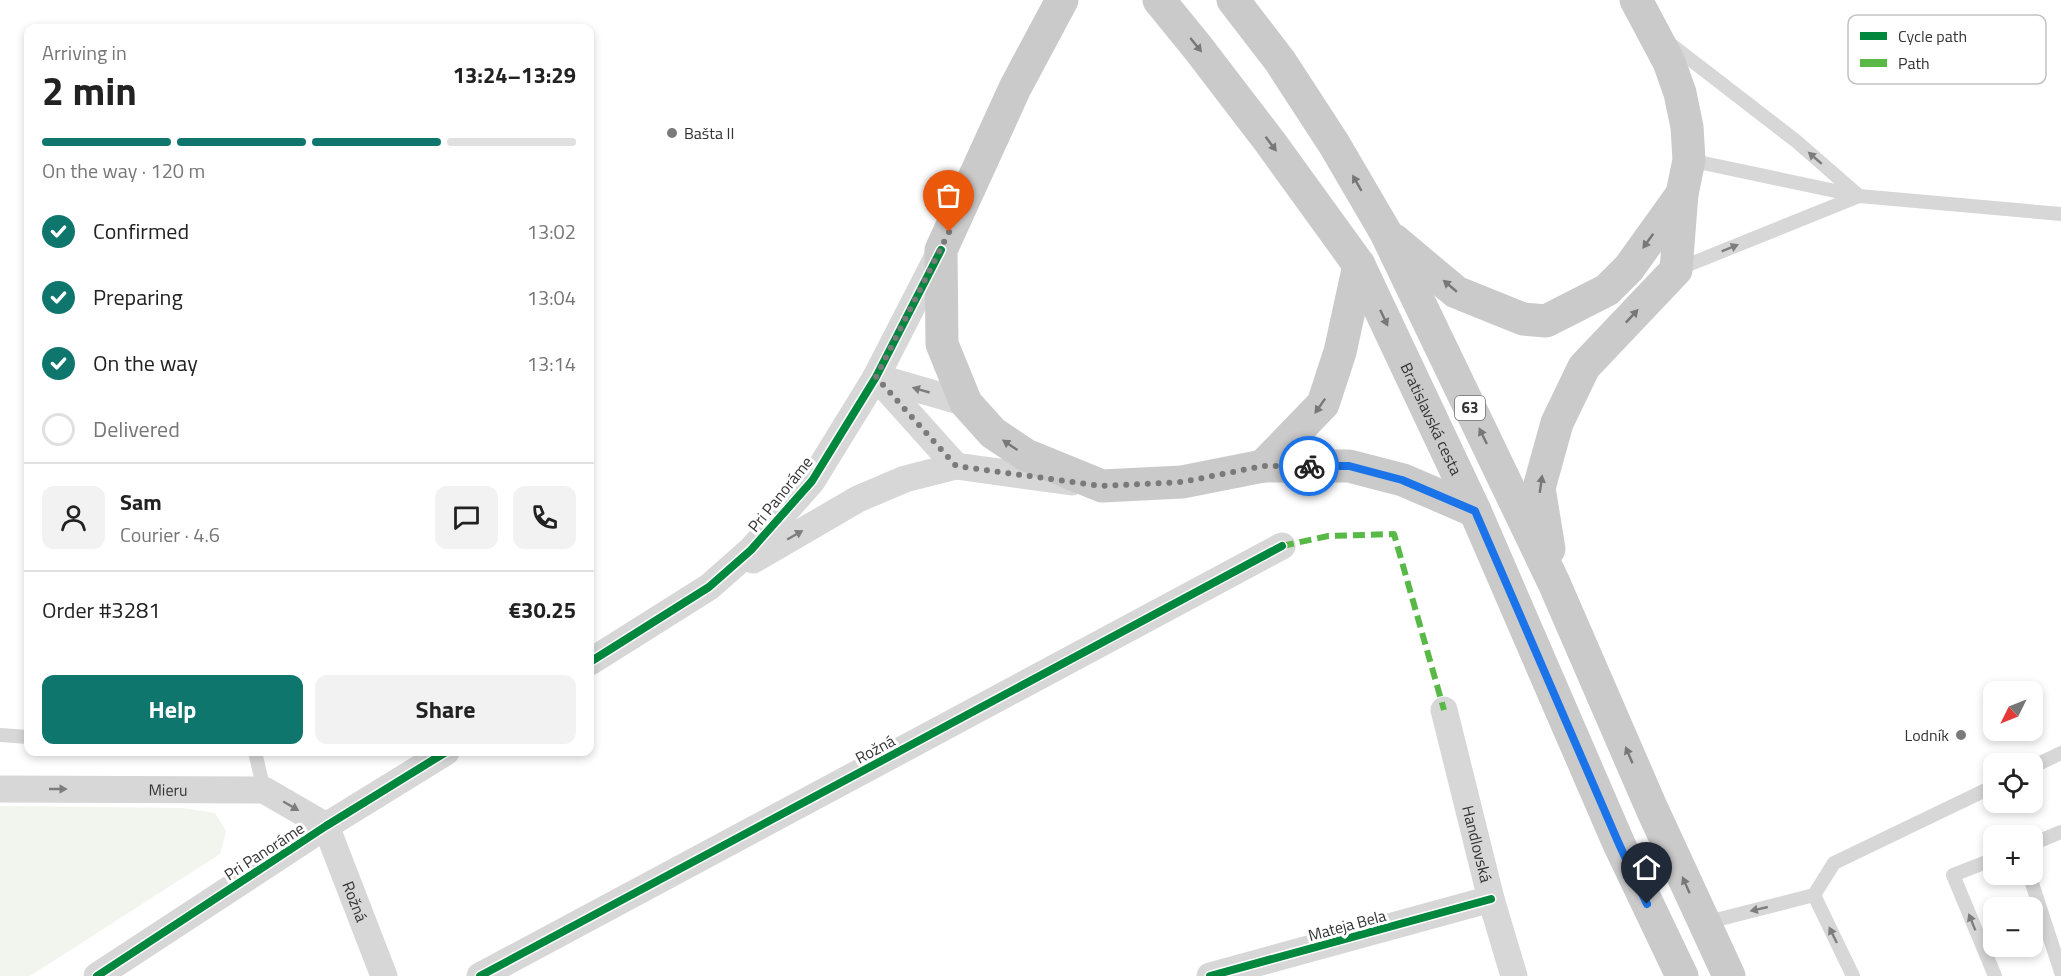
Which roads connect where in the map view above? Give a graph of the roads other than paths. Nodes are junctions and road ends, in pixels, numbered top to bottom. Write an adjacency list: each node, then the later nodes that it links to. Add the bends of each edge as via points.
1 (1062, 0): 11 (main road, via 1015,88)
2 (1159, 0): 12 (main road, Bratislavská cesta / 63, one-way to 12)
3 (1233, 0): 10 (main road, 63, one-way to 3, via 1280,61)
4 (1636, 0): 5 (main road)
5 (1654, 31): 6 (main road, via 1680,93); 8 (lane, one-way to 5, via 1796,141)
6 (1689, 160): 7 (main road); 8 (lane)
7 (1682, 194): 10 (main road, one-way to 10, via 1629,268 1607,290 1546,321 1524,319 1456,292); 13 (main road)
8 (1859, 196): 9 (lane); 13 (lane, one-way to 8)
9 (2061, 214)
10 (1386, 233): 21 (main road, 63, one-way to 10)
11 (940, 250): 14 (street, Pri Panoráme); 15 (main road, via 942,344)
12 (1359, 265): 17 (main road, one-way to 17, via 1340,351 1323,404); 19 (main road, Bratislavská cesta / 63, one-way to 19)
13 (1676, 270): 21 (main road, one-way to 13, via 1539,488 1557,423 1584,367)
14 (876, 377): 15 (street, one-way to 14); 16 (street); 22 (street, Pri Panoráme, via 812,481 751,550)
15 (966, 403): 18 (main road, one-way to 15, via 1026,455 993,433)
16 (956, 466): 18 (street); 22 (street, one-way to 16, via 858,499 905,479)
17 (1263, 466): 18 (main road, via 1182,482); 19 (main road, via 1349,466 1402,480)
18 (1102, 486)
19 (1475, 511): 48 (main road, Bratislavská cesta / 63, via 1619,844)
20 (1282, 546): 45 (street, Rožná)
21 (1554, 583): 41 (main road, 63, one-way to 21)
22 (709, 587): 23 (street, Pri Panoráme)
23 (594, 659)
24 (1444, 710): 40 (street, Handlovská)
25 (0, 735): 26 (lane)
26 (24, 736)
27 (2061, 753): 30 (lane)
28 (256, 756): 32 (lane)
29 (440, 756): 34 (street, Pri Panoráme)
30 (2043, 762)
31 (0, 789): 32 (street, Mieru, one-way to 32)
32 (264, 790): 34 (street, Mieru, one-way to 34)
33 (1983, 791): 39 (lane, via 1834,863)
34 (327, 826): 43 (street, Pri Panoráme); 44 (street, Rožná)
35 (2061, 832): 36 (lane)
36 (2043, 839)
37 (1983, 863): 51 (lane, one-way to 37, via 1953,875)
38 (2033, 885): 42 (lane)
39 (1814, 895): 41 (lane, one-way to 41); 50 (lane, one-way to 39)
40 (1491, 899): 46 (street, Mateja Bela); 47 (street, Handlovská)
41 (1703, 923): 49 (main road, 63)
42 (2061, 973): 52 (lane)
43 (97, 976)
44 (384, 976)
45 (480, 976)
46 (1210, 976)
47 (1514, 976)
48 (1682, 976)
49 (1729, 976)
50 (1853, 976)
51 (1995, 976)
52 (2056, 976)

